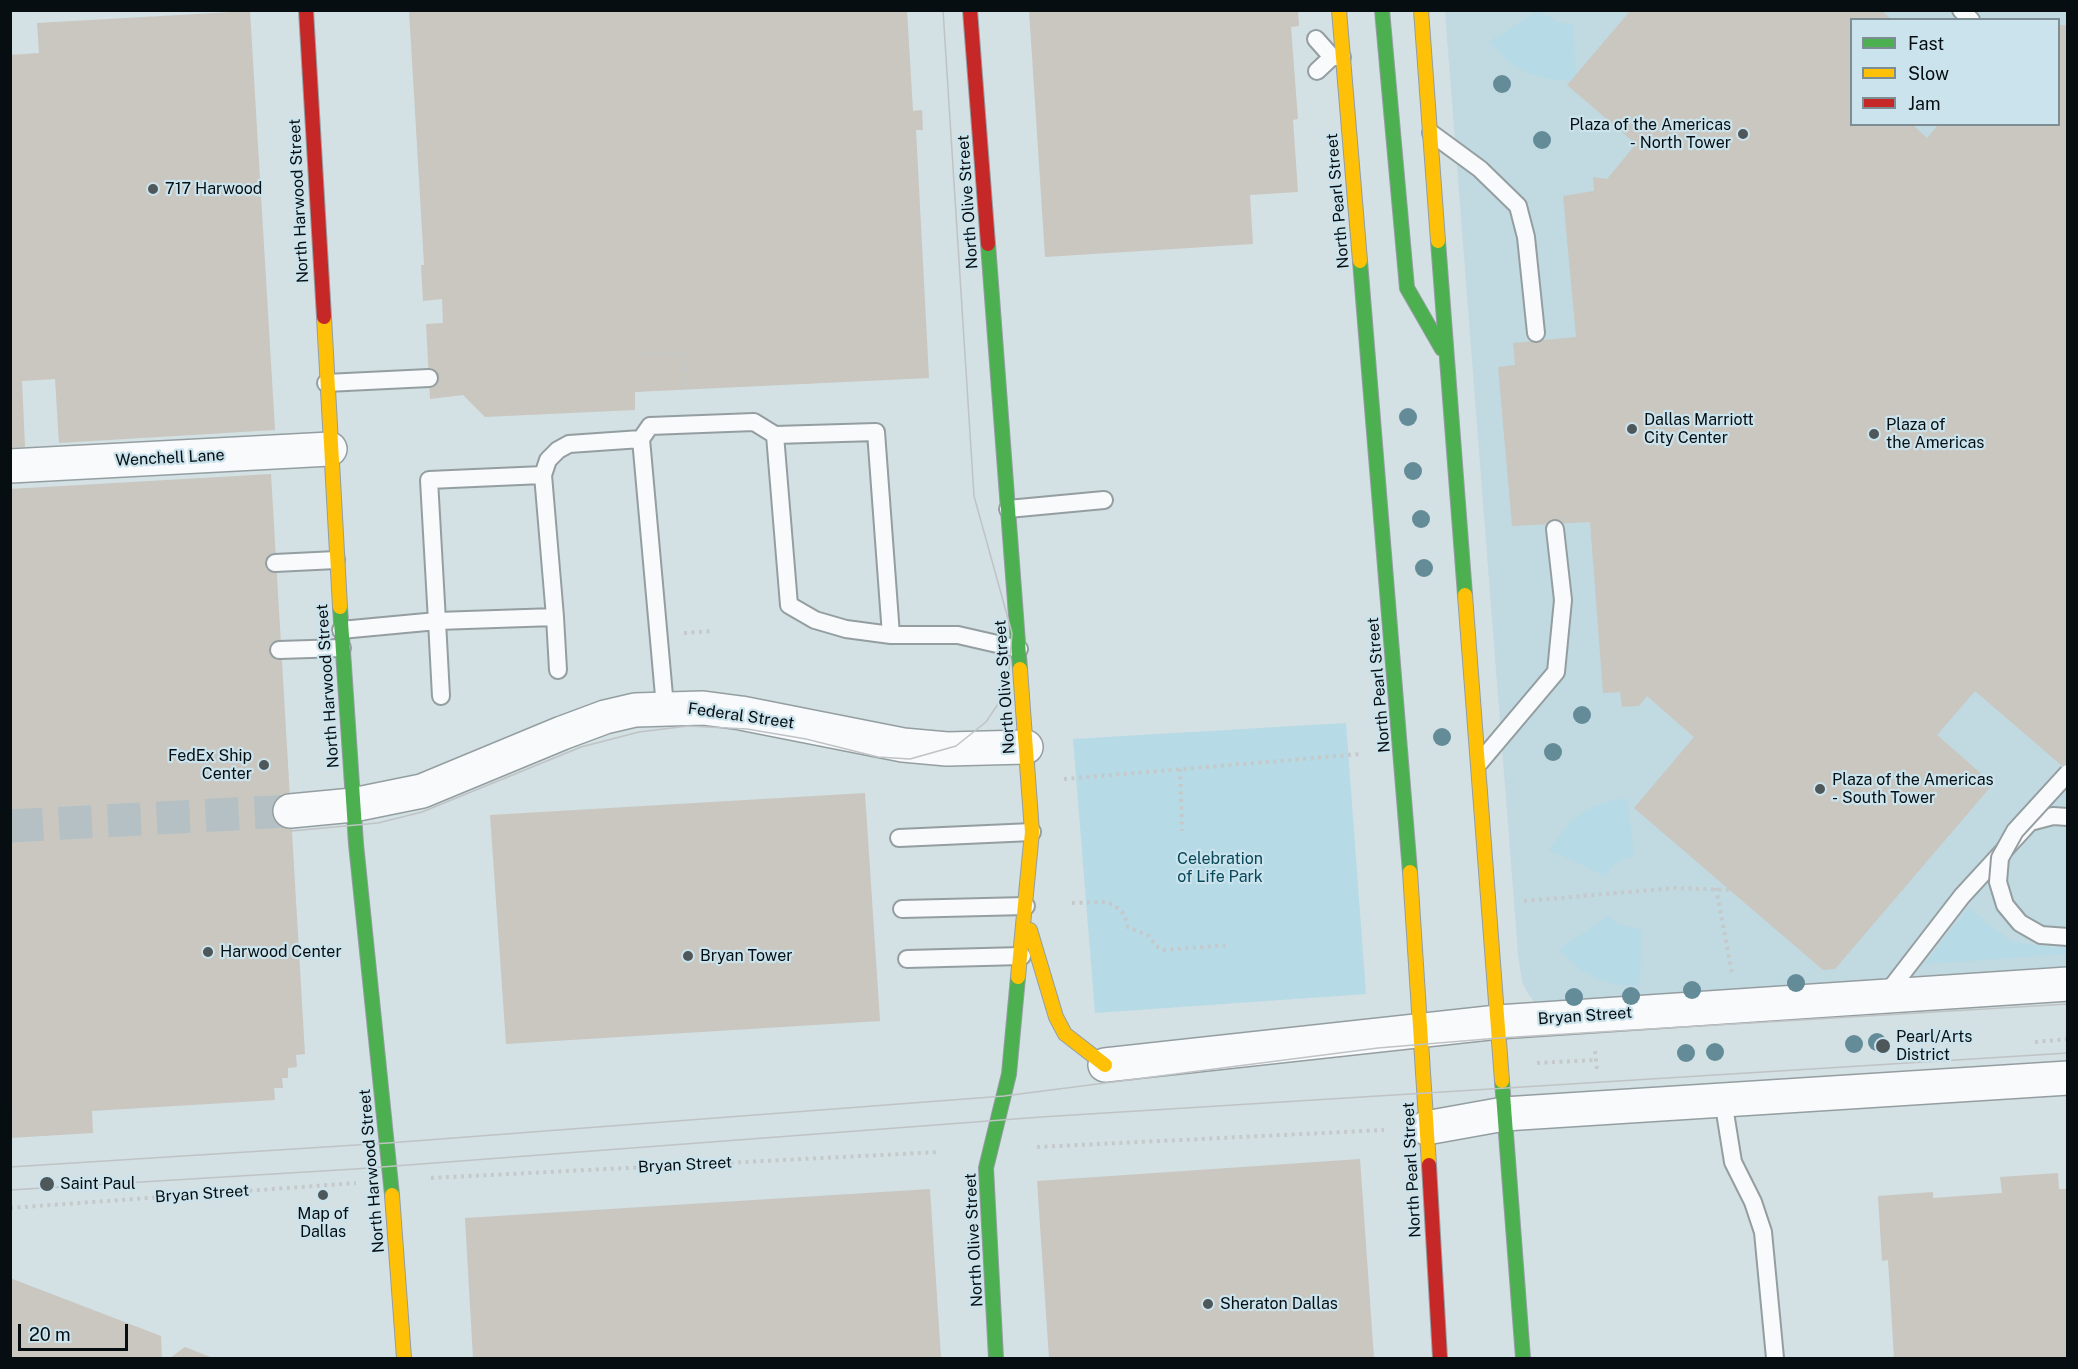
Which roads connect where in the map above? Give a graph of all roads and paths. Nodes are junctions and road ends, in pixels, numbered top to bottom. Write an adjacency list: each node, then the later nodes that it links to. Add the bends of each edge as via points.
1 (306, 10): 14 (main road, North Harwood Street)
2 (970, 10): 22 (main road, North Olive Street)
3 (1339, 10): 7 (main road, North Pearl Street)
4 (1382, 10): 12 (main road, via 1407,288)
5 (1421, 10): 9 (main road)
6 (1316, 39): 7 (lane)
7 (1337, 57): 8 (lane); 62 (main road, North Pearl Street, via 1398,707)
8 (1317, 71)
9 (1430, 133): 10 (lane, via 1480,169 1518,206 1526,237); 12 (main road)
10 (1536, 333)
11 (633, 354): 15 (path, via 685,353)
12 (1447, 359): 38 (main road)
13 (429, 378): 14 (lane)
14 (326, 383): 18 (main road, North Harwood Street)
15 (687, 390)
16 (775, 435): 17 (lane, via 754,422 650,426); 29 (lane, via 789,605 815,621); 29 (lane, via 876,432)
17 (641, 439): 20 (lane, via 569,444 548,460); 35 (lane)
18 (330, 449): 19 (street, Wenchell Lane); 24 (main road, North Harwood Street)
19 (10, 466)
20 (543, 475): 26 (lane); 27 (lane, via 429,480)
21 (1104, 500): 22 (lane)
22 (1008, 509): 31 (main road, North Olive Street)
23 (1556, 529): 38 (lane, via 1563,600 1556,672)
24 (336, 560): 25 (lane); 28 (main road, North Harwood Street)
25 (275, 563)
26 (555, 617): 27 (lane); 33 (lane)
27 (437, 621): 28 (lane); 34 (lane)
28 (341, 630): 30 (main road, North Harwood Street)
29 (891, 635): 31 (lane, via 958,635)
30 (342, 648): 32 (lane); 42 (main road, North Harwood Street)
31 (1018, 649): 36 (main road, North Olive Street)
32 (279, 650)
33 (558, 670)
34 (441, 696)
35 (665, 707): 36 (street, Federal Street, via 741,713 903,745 977,750); 42 (street, Federal Street, via 605,717 431,788)
36 (1026, 747): 46 (main road, North Olive Street)
37 (1361, 754): 39 (path)
38 (1478, 765): 61 (main road)
39 (1180, 769): 41 (path); 45 (path)
40 (2067, 773): 54 (lane, bridge, via 2015,831 2001,858 1998,882 2005,905 2020,923 2041,935)
41 (1064, 779)
42 (353, 804): 43 (street, Federal Street); 82 (main road, North Harwood Street, via 387,1127)
43 (290, 811)
44 (2067, 817): 60 (lane, via 2030,822 1962,896)
45 (1182, 831)
46 (1032, 832): 47 (lane); 53 (main road, North Olive Street)
47 (899, 838)
48 (1716, 888): 49 (path); 50 (path); 58 (path)
49 (1730, 890)
50 (1520, 901)
51 (1072, 903): 55 (path, via 1114,905 1124,914 1128,927 1149,936 1164,950)
52 (902, 909): 53 (lane)
53 (1026, 912): 56 (main road, North Olive Street); 68 (main road, via 1061,1025 1076,1045)
54 (2067, 937)
55 (1229, 945)
56 (1022, 956): 57 (lane); 83 (main road, North Olive Street, via 1009,1074 986,1168)
57 (907, 959)
58 (1732, 971)
59 (2067, 984): 60 (street, Bryan Street)
60 (1884, 997): 61 (street, Bryan Street)
61 (1498, 1022): 62 (street, Bryan Street); 73 (main road)
62 (1422, 1029): 68 (street, Bryan Street); 74 (main road, North Pearl Street)
63 (2067, 1040): 64 (path)
64 (2032, 1042)
65 (1607, 1050): 66 (path, via 1595,1050)
66 (1596, 1060): 67 (path); 69 (path, via 1596,1070)
67 (1536, 1063)
68 (1105, 1065)
69 (1608, 1069)
70 (2067, 1078): 71 (street)
71 (1723, 1100): 73 (street); 86 (lane, via 1733,1162 1763,1233)
72 (10, 1109): 76 (path, via 15,1109)
73 (1504, 1114): 74 (street); 85 (main road)
74 (1426, 1128): 84 (main road, North Pearl Street)
75 (1384, 1130): 77 (path)
76 (16, 1137)
77 (1037, 1147)
78 (940, 1152): 79 (path, Bryan Street)
79 (431, 1178)
80 (357, 1183): 81 (path, Bryan Street)
81 (10, 1208)
82 (404, 1359)
83 (996, 1359)
84 (1440, 1359)
85 (1523, 1359)
86 (1775, 1359)

